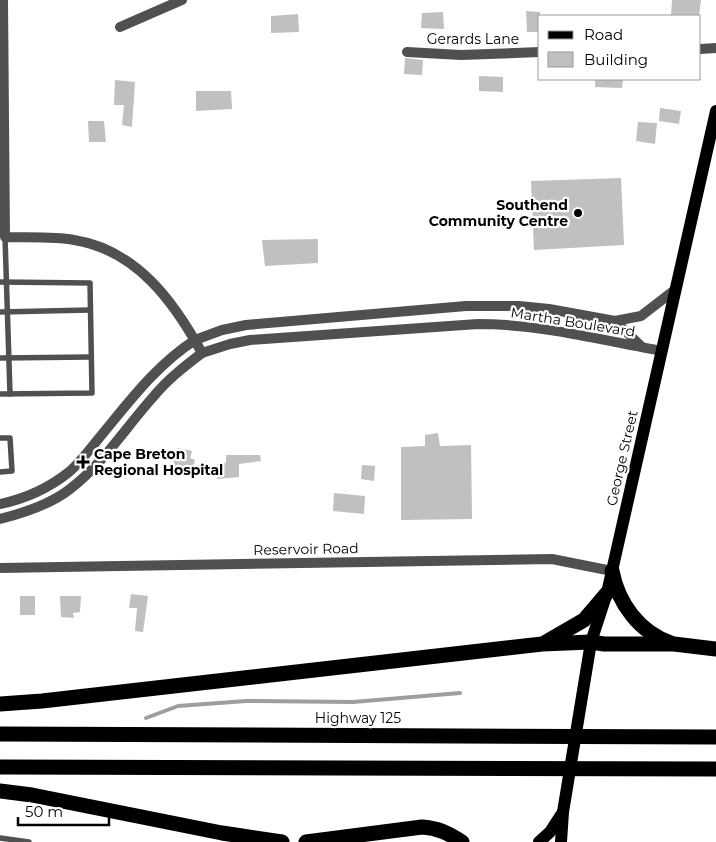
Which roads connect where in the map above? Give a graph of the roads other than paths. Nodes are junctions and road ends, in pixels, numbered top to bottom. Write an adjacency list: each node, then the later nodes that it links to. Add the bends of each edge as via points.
1 (3, 0): 3 (street)
2 (182, 0): 4 (street)
3 (2, 18): 10 (street)
4 (120, 28)
5 (716, 48): 6 (street)
6 (701, 49)
7 (407, 52): 8 (street, Gerards Lane, via 461,55)
8 (538, 52)
9 (716, 111): 12 (main road, George Street)
10 (3, 238): 11 (lane); 19 (street, via 75,240 122,257 158,287)
11 (3, 282): 13 (lane, via 90,283); 15 (lane)
12 (676, 289): 17 (street, via 641,316); 21 (main road, George Street)
13 (90, 310): 15 (lane); 23 (lane)
14 (0, 312): 15 (lane)
15 (7, 312): 25 (lane)
16 (343, 316): 17 (street, Martha Boulevard, via 492,306 549,309); 18 (lane); 19 (street, Martha Boulevard, via 246,325)
17 (615, 321): 20 (street, Martha Boulevard)
18 (345, 333): 20 (street, Martha Boulevard, via 509,324); 22 (street, Martha Boulevard, via 250,340)
19 (195, 340): 22 (street); 30 (street, Martha Boulevard, via 148,379 69,472 39,491)
20 (643, 347): 21 (street)
21 (662, 351): 33 (main road, George Street)
22 (202, 353): 31 (street, via 170,378 92,471 68,491 42,505)
23 (91, 357): 25 (lane); 27 (lane, via 92,393)
24 (0, 358): 25 (lane)
25 (9, 358): 27 (lane)
26 (0, 394): 27 (lane)
27 (10, 394)
28 (0, 438): 29 (lane, via 10,438 12,471)
29 (0, 472)
30 (0, 504)
31 (0, 519)
32 (0, 568): 33 (street, Reservoir Road, via 552,559)
33 (612, 571): 34 (main road, George Street); 37 (highway, via 624,603 635,620 659,638)
34 (607, 593): 35 (main road, George Street); 36 (highway, via 584,620)
35 (591, 642): 36 (highway); 37 (highway); 45 (main road, George Street)
36 (542, 644): 39 (highway)
37 (674, 644): 38 (highway)
38 (716, 650)
39 (0, 704)
40 (0, 734): 41 (highway, Highway 125)
41 (716, 737)
42 (0, 767): 43 (highway)
43 (716, 769)
44 (0, 791): 48 (highway)
45 (563, 812): 51 (main road, George Street); 52 (main road, George Street)
46 (0, 838): 47 (lane)
47 (29, 842)
48 (282, 842)
49 (306, 842): 50 (highway, via 422,827 435,828)
50 (462, 842)
51 (539, 842)
52 (562, 842)

